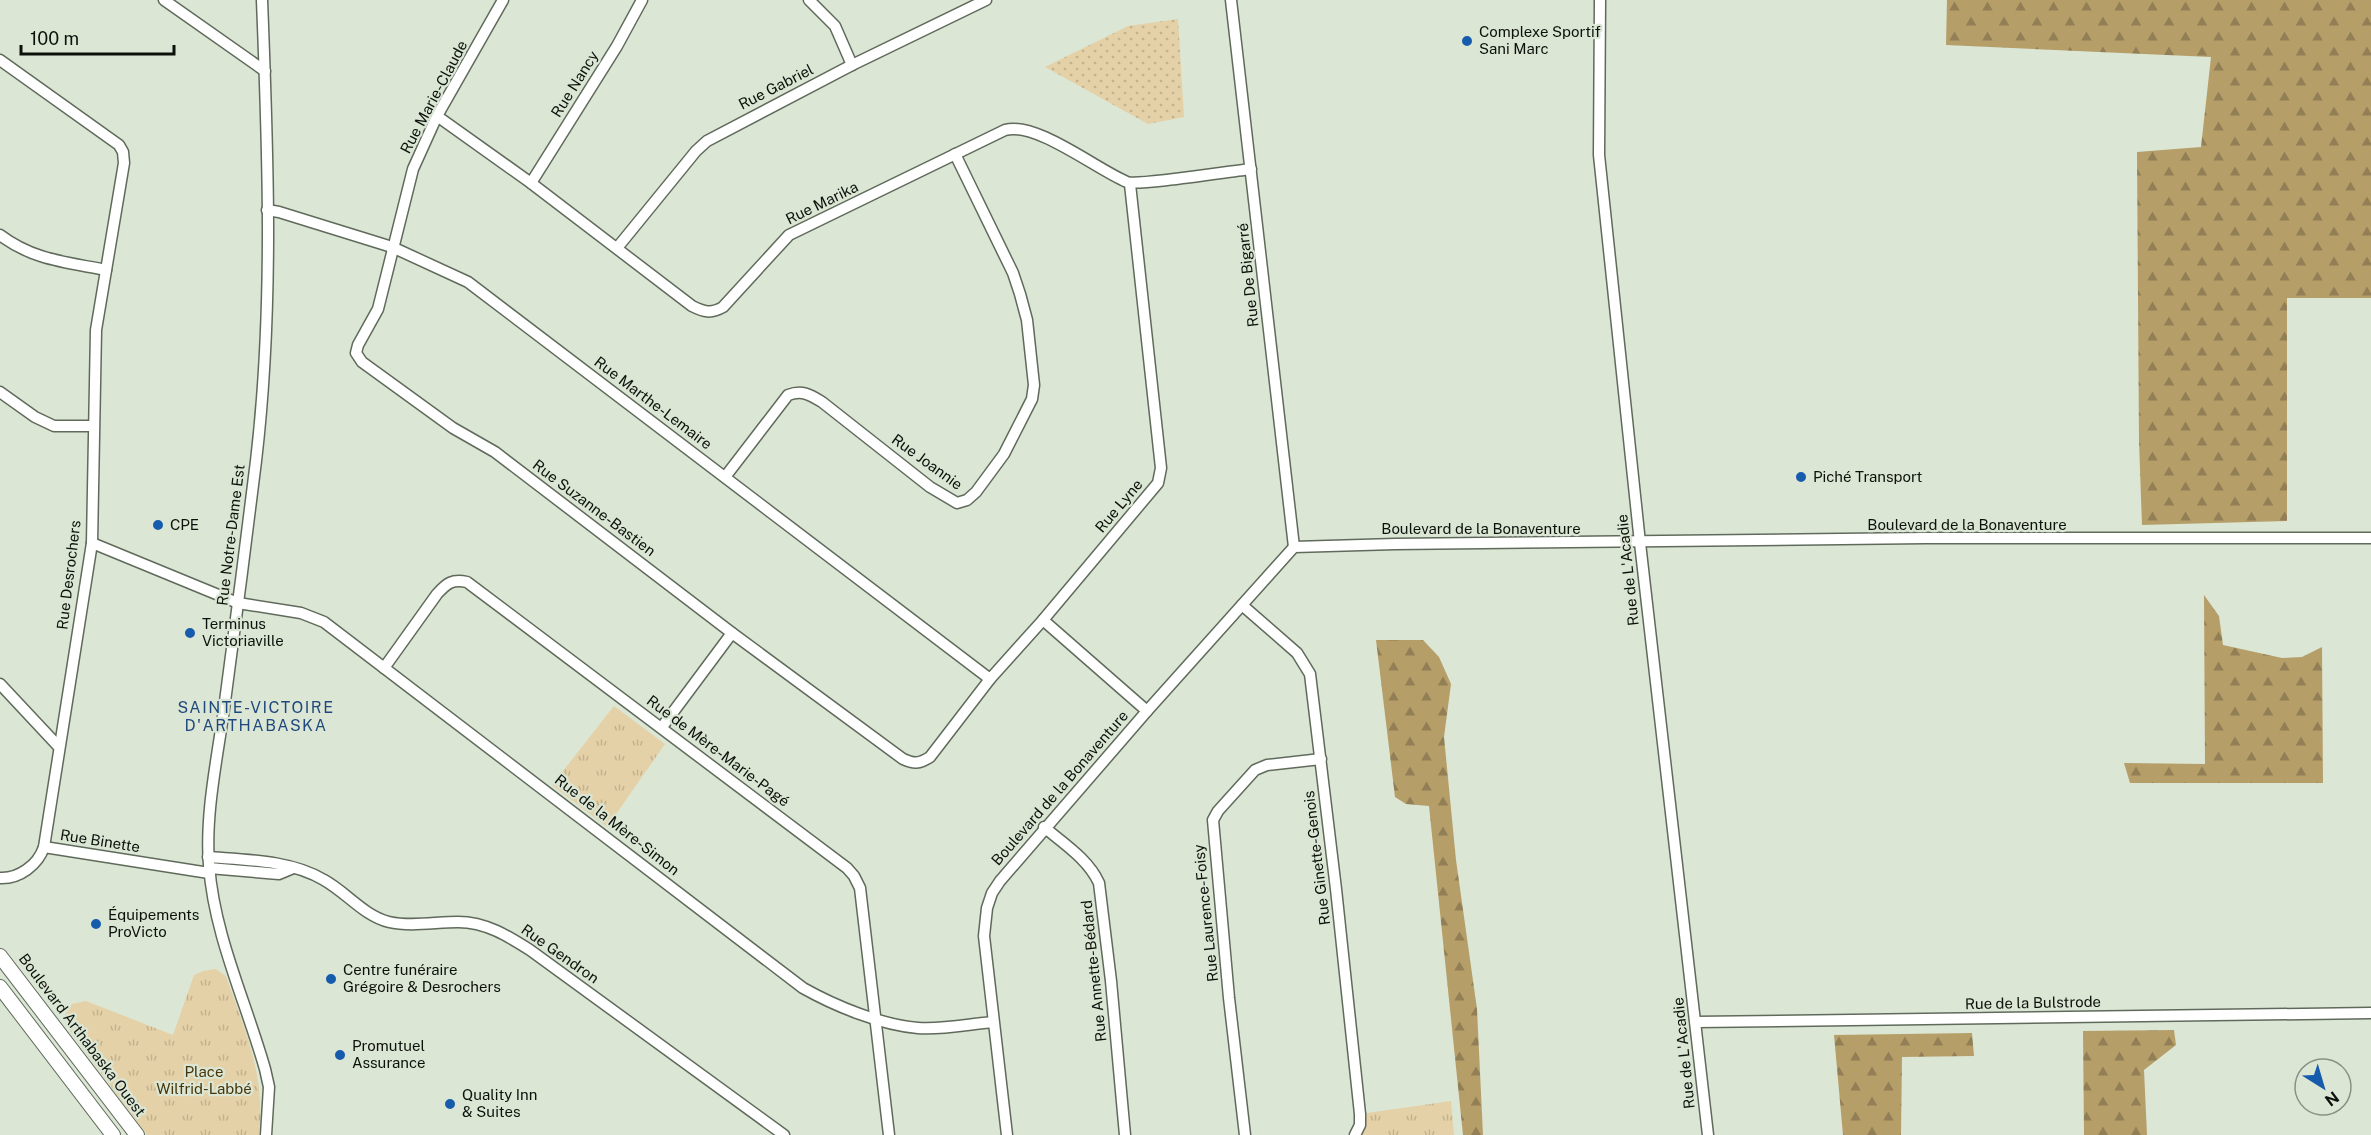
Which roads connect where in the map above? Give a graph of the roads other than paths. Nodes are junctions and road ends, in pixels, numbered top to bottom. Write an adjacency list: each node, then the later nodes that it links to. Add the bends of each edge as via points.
1 (164, 0): 11 (street)
2 (262, 0): 11 (street, Rue Notre-Dame Est)
3 (503, 0): 12 (street, Rue Marie-Claude)
4 (642, 0): 15 (street, Rue Nancy)
5 (809, 0): 10 (street, via 835,27)
6 (986, 0): 10 (street, Rue Gabriel)
7 (1231, 0): 14 (street, Rue De Bigarré)
8 (1600, 0): 27 (street, Rue de L'Acadie, via 1599,154)
9 (0, 60): 21 (street, Rue Desrochers, via 119,145 123,152)
10 (852, 65): 20 (street, Rue Gabriel, via 707,141)
11 (265, 71): 17 (street, Rue Notre-Dame Est)
12 (437, 116): 15 (street, Rue Marika); 19 (street, Rue Marie-Claude, via 413,169)
13 (955, 154): 16 (street, Rue Marika, via 1014,127 1033,131); 20 (street, Rue Marika, via 789,235 723,307 713,312 692,306); 24 (street, Rue Joannie, via 1013,273 1026,320 1034,385 1032,399 1004,454 976,492 957,503 930,487 822,402 806,392 797,392 788,395)
14 (1251, 169): 16 (street); 28 (street, Rue De Bigarré)
15 (531, 183): 20 (street, Rue Marika)
16 (1130, 184): 31 (street, Rue Lyne, via 1161,468 1158,483)
17 (267, 210): 19 (street, Rue Marthe-Lemaire); 29 (street, Rue Notre-Dame Est, via 263,380)
18 (0, 235): 21 (street, via 32,254)
19 (392, 247): 24 (street, Rue Marthe-Lemaire, via 468,282); 32 (street, Rue Suzanne-Bastien, via 378,309 358,345 356,353 362,362 453,428 495,452)
20 (617, 248)
21 (106, 270): 23 (street, Rue Desrochers, via 96,330)
22 (0, 392): 23 (street, via 54,426)
23 (93, 426): 26 (street, Rue Desrochers)
24 (725, 477): 34 (street, Rue Marthe-Lemaire)
25 (2371, 538): 27 (street, Boulevard de la Bonaventure, via 1925,538)
26 (92, 543): 29 (street, Rue de la Mère-Simon); 38 (street, Rue Desrochers)
27 (1640, 543): 28 (street, Boulevard de la Bonaventure); 50 (street, Rue de L'Acadie)
28 (1294, 547): 30 (street, Boulevard de la Bonaventure)
29 (238, 603): 33 (street, Rue de la Mère-Simon, via 312,616); 43 (street, Rue Notre-Dame Est, via 212,791)
30 (1242, 605): 36 (street, Boulevard de la Bonaventure); 40 (street, Rue Ginette-Genois, via 1305,663 1310,674)
31 (1043, 620): 34 (street, Rue Lyne); 36 (street)
32 (732, 633): 37 (street); 39 (street, Rue Suzanne-Bastien)
33 (384, 668): 37 (street, Rue de Mère-Marie-Pagé, via 446,584 455,580 467,582); 48 (street, Rue de la Mère-Simon, via 803,988 839,1006)
34 (990, 679): 39 (street, Rue Lyne, via 930,757 920,763)
35 (0, 684): 38 (street)
36 (1147, 711): 41 (street, Boulevard de la Bonaventure)
37 (662, 727): 48 (street, Rue de Mère-Marie-Pagé, via 854,876 860,888)
38 (59, 747): 42 (street, Rue Desrochers)
39 (903, 759)
40 (1321, 759): 60 (street, Rue Laurence-Foisy, via 1255,770 1213,820); 61 (street, Rue Ginette-Genois, via 1360,1125)
41 (1044, 827): 49 (street, Boulevard de la Bonaventure, via 1000,881 987,908 984,936); 59 (street, Rue Annette-Bédard, via 1082,859 1099,883)
42 (44, 847): 43 (street, Rue Binette); 44 (street, Rue Binette, via 36,863 23,873)
43 (209, 866): 54 (street, Rue Notre-Dame Est, via 220,927 269,1087); 55 (street, Rue Gendron, via 276,863 315,874 364,910 388,922 468,922 504,934)
44 (0, 878)
45 (0, 956): 53 (main road, Boulevard Arthabaska Ouest)
46 (0, 987): 52 (main road)
47 (2371, 1013): 50 (street, Rue de la Bulstrode)
48 (875, 1017): 49 (street, Rue de la Mère-Simon, via 917,1028); 51 (street, Rue de Mère-Marie-Pagé)
49 (993, 1022): 58 (street, Boulevard de la Bonaventure)
50 (1696, 1022): 62 (street, Rue de L'Acadie)
51 (886, 1118): 56 (street, Rue de Mère-Marie-Pagé); 57 (street, Rue de Mère-Marie-Pagé)
52 (113, 1135)
53 (137, 1135)
54 (266, 1135)
55 (784, 1135)
56 (879, 1135)
57 (889, 1135)
58 (1007, 1135)
59 (1125, 1135)
60 (1245, 1135)
61 (1355, 1135)
62 (1708, 1135)

